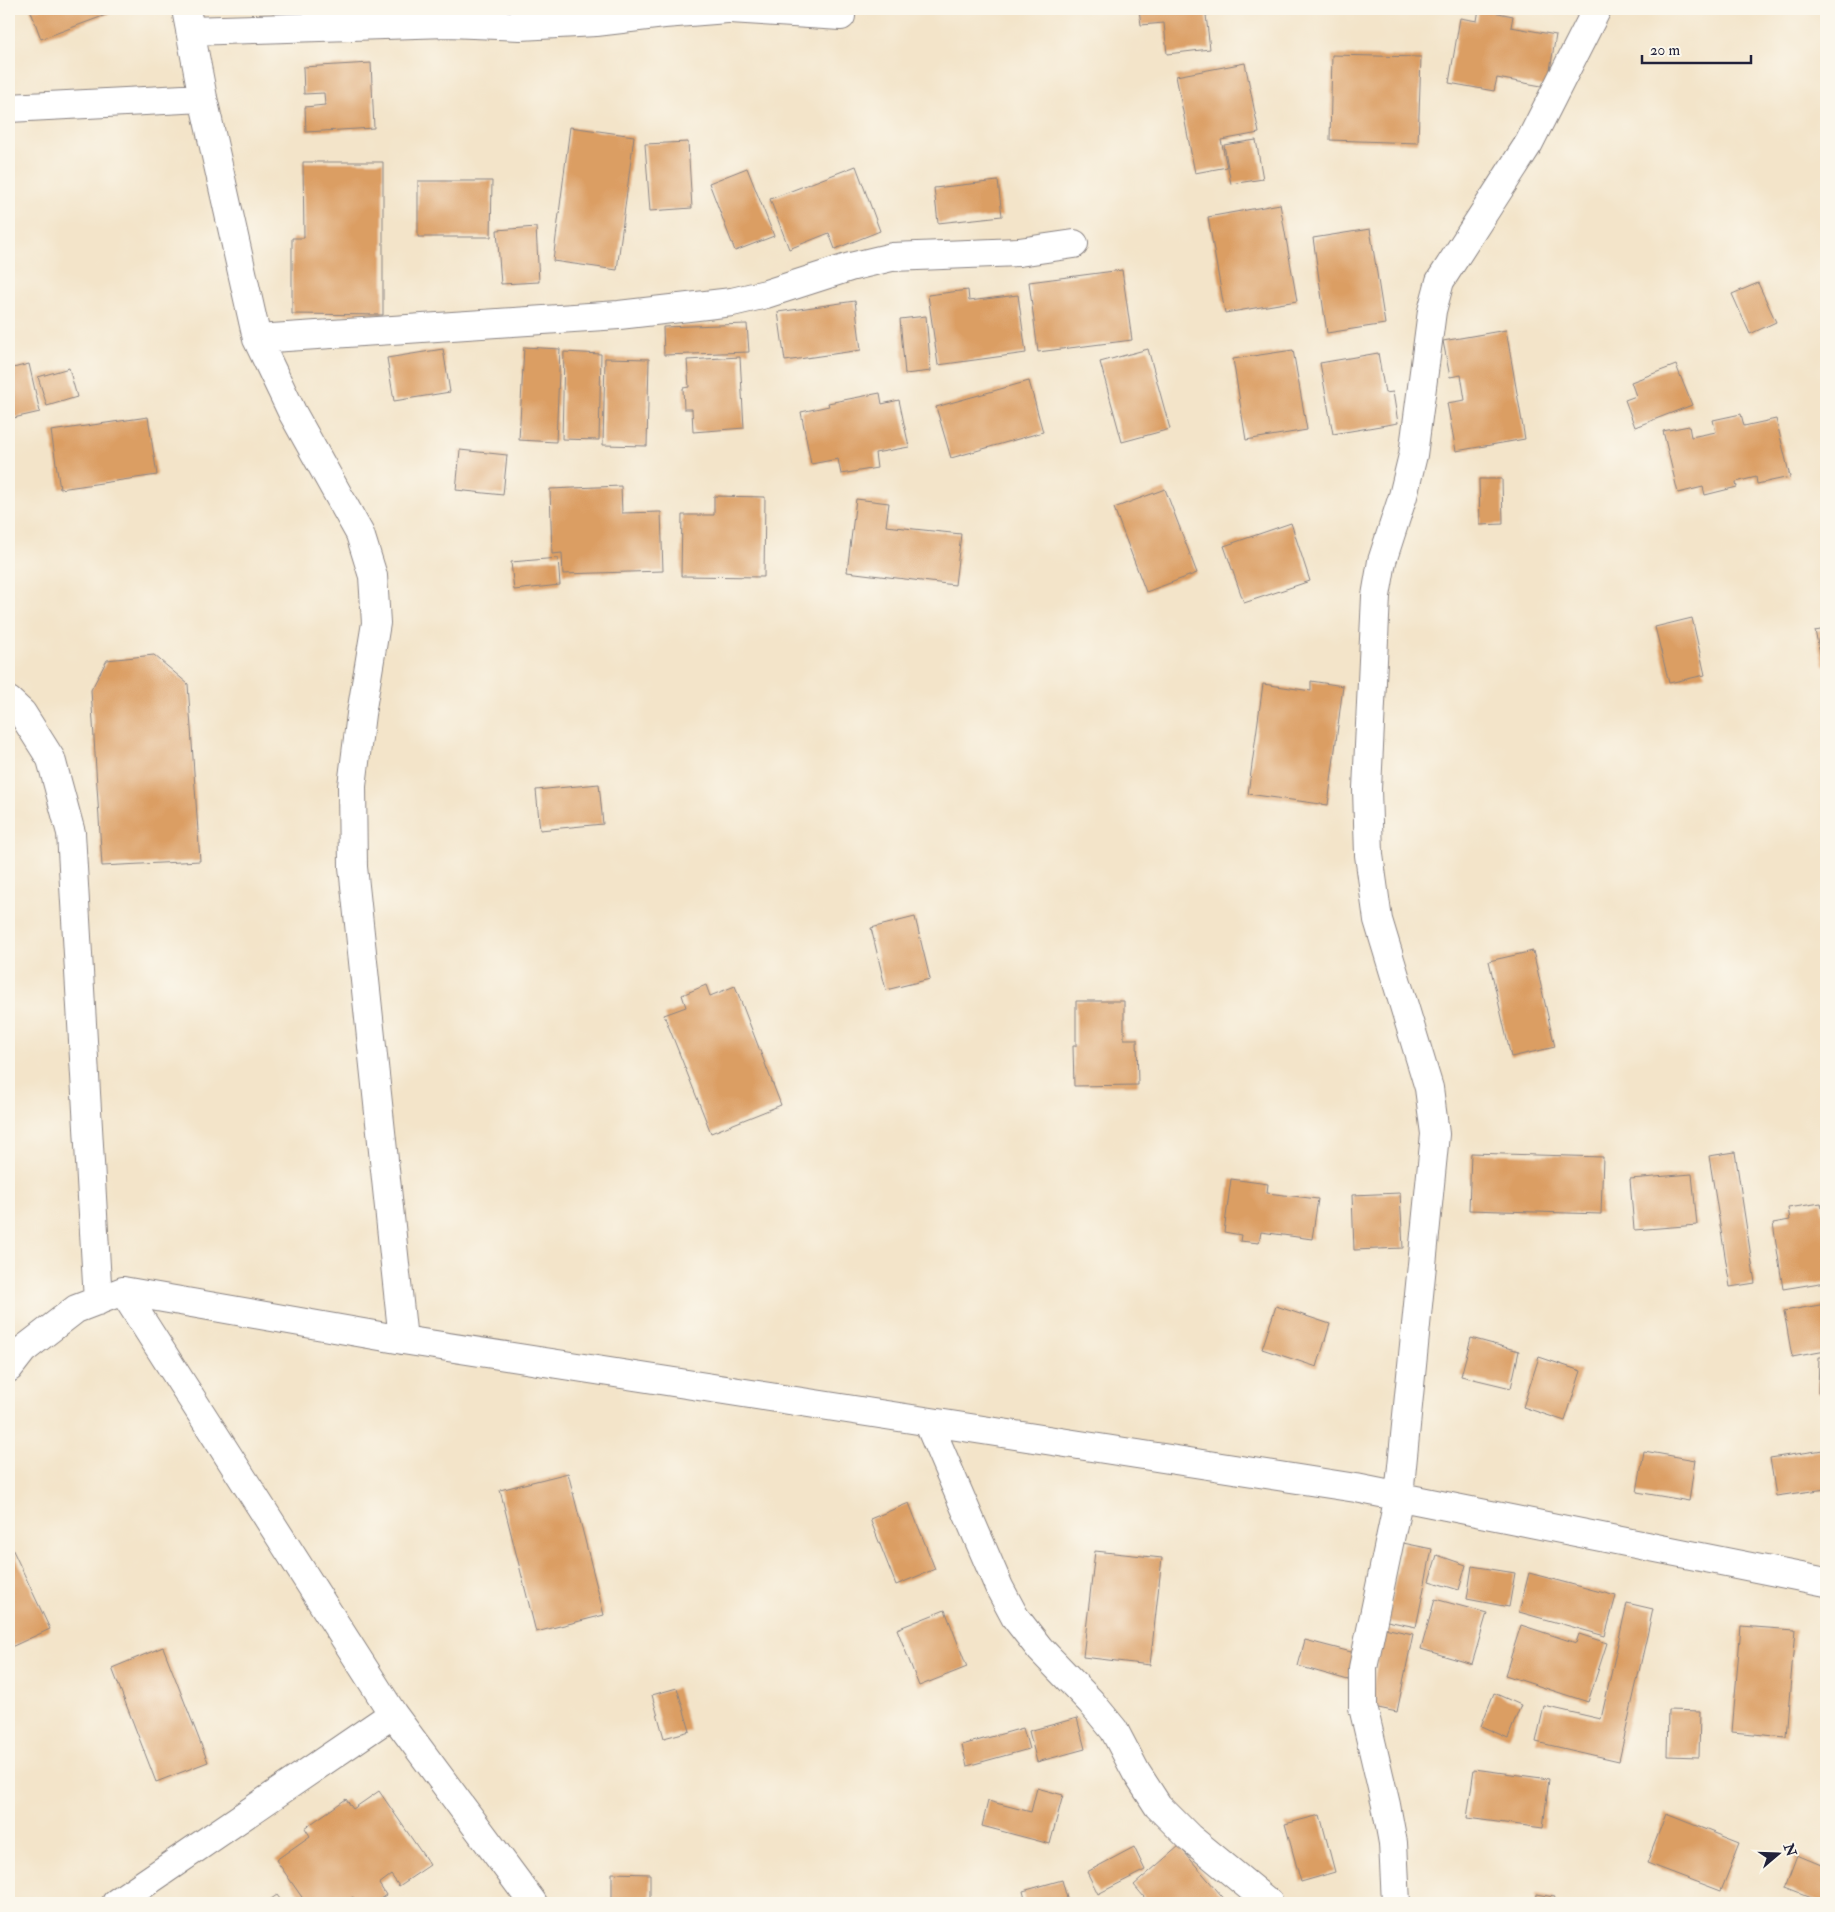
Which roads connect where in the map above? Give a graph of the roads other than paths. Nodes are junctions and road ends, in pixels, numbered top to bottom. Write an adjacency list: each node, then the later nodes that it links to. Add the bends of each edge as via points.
1 (729, 9): 3 (street); 4 (street, via 520,26)
2 (1597, 9): 15 (street, via 1528,143 1440,281 1432,311 1413,455 1382,561 1376,596 1367,789 1369,855 1378,920 1429,1088 1435,1134)
3 (841, 16)
4 (188, 20): 5 (street)
5 (203, 98): 6 (street); 8 (street)
6 (9, 108)
7 (1074, 244): 8 (street, via 1019,252 892,257 732,302 619,315)
8 (257, 339): 12 (street, via 292,412 360,534 374,576 376,623 352,786 353,867)
9 (9, 701): 11 (street, via 22,713 51,759 71,833)
10 (123, 1291): 11 (street); 12 (street); 17 (street)
11 (98, 1300): 13 (street, via 76,1309 23,1350)
12 (403, 1340): 14 (street)
13 (9, 1368)
14 (928, 1422): 15 (street); 20 (street, via 1015,1617 1114,1730 1158,1806 1189,1837)
15 (1399, 1496): 16 (street); 21 (street, via 1363,1668 1363,1707 1393,1843)
16 (1826, 1582)
17 (393, 1714): 18 (street); 19 (street)
18 (116, 1903)
19 (533, 1903)
20 (1269, 1903)
21 (1396, 1903)

